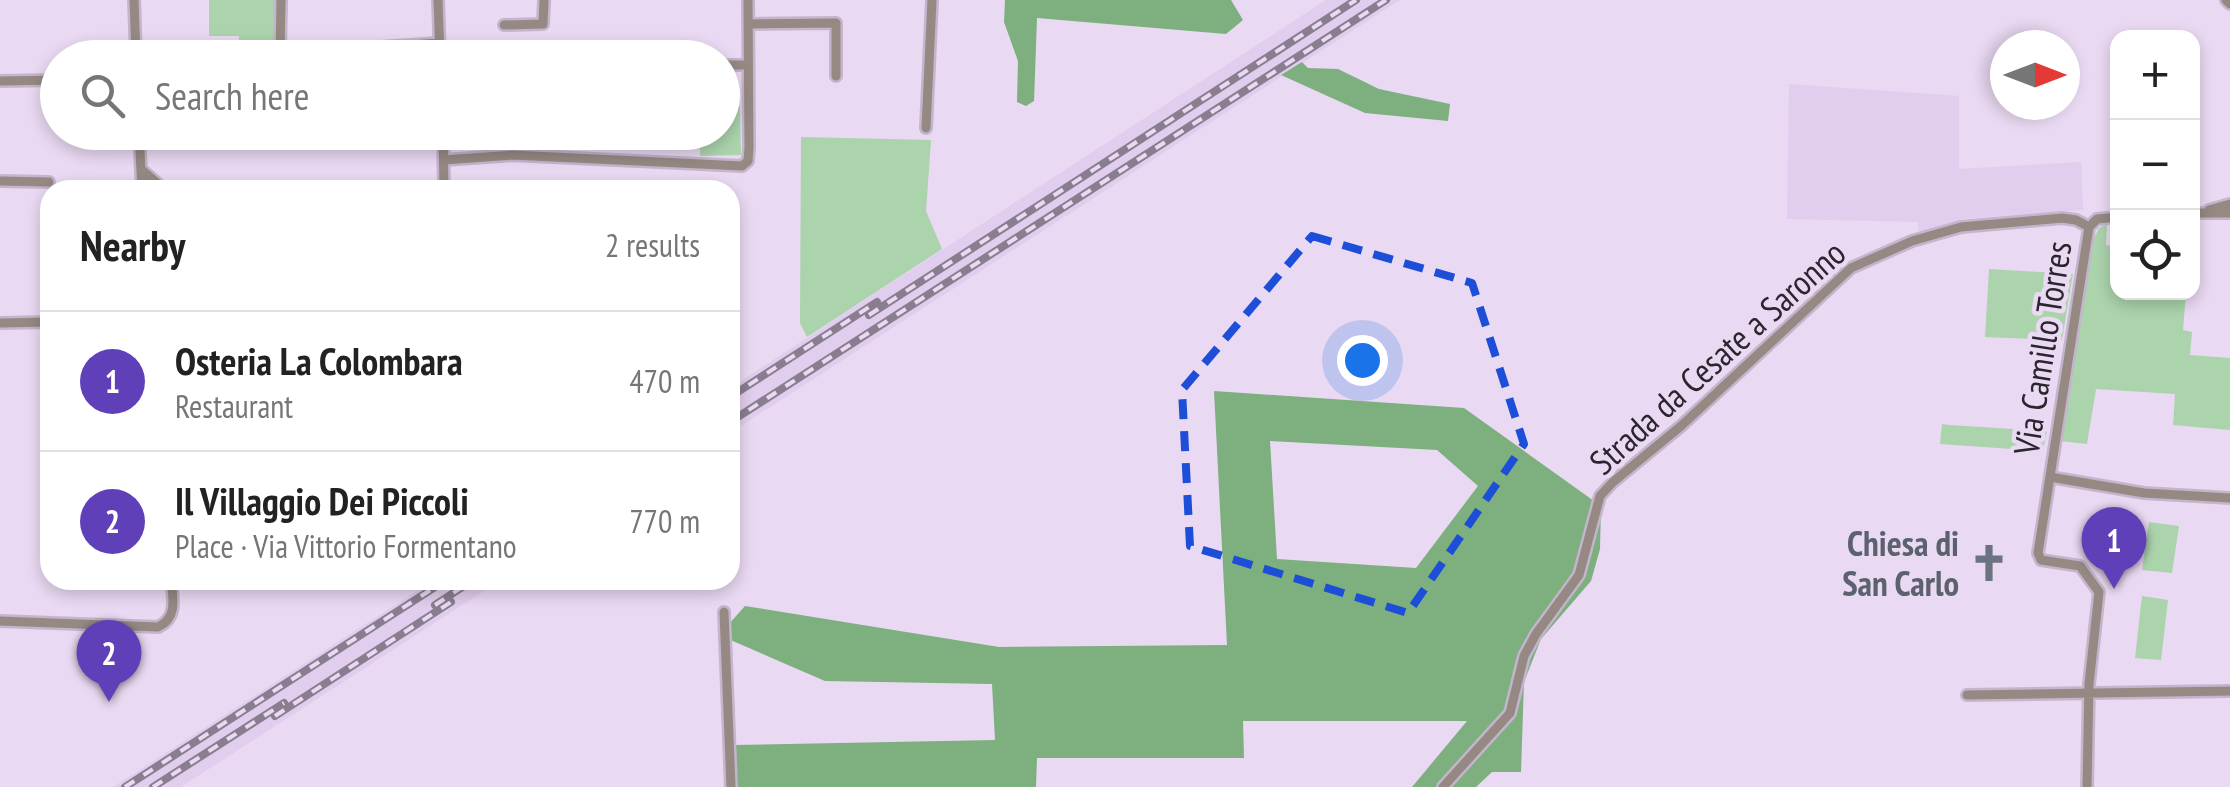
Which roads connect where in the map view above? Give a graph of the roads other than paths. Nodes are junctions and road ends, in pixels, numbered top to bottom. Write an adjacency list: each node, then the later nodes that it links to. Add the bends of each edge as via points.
1 (134, 0): 9 (street)
2 (280, 0): 10 (street)
3 (438, 0): 11 (street)
4 (544, 0): 8 (street, via 543,24)
5 (748, 0): 7 (street)
6 (932, 0): 17 (street)
7 (748, 24): 13 (street); 14 (street, via 836,23)
8 (504, 26)
9 (135, 40)
10 (280, 40)
11 (439, 40)
12 (740, 66): 13 (street)
13 (748, 66): 20 (street, via 748,161 742,166 512,155)
14 (836, 76)
15 (40, 80): 16 (street)
16 (0, 81)
17 (926, 128)
18 (140, 150): 21 (street)
19 (444, 150): 20 (street)
20 (444, 160): 24 (street)
21 (140, 168): 22 (street); 23 (street)
22 (141, 180)
23 (153, 180)
24 (444, 180)
25 (0, 181): 26 (street)
26 (40, 182)
27 (2230, 204): 28 (street)
28 (2200, 211)
29 (2200, 212): 30 (street)
30 (2230, 213)
31 (2110, 218): 32 (street)
32 (2089, 227): 35 (street, Via Camillo Torres); 44 (street, Strada da Cesate a Saronno, via 2070,218 1960,227 1868,258 1837,278 1605,490 1579,575 1524,656 1510,713)
33 (40, 322): 34 (street)
34 (0, 323)
35 (2050, 477): 36 (street); 41 (street, Via Camillo Torres, via 2038,556 2080,566 2099,592)
36 (2230, 498)
37 (172, 590): 39 (street, via 166,623 149,628)
38 (724, 612): 43 (street)
39 (0, 621)
40 (2230, 691): 41 (street)
41 (2090, 695): 42 (street); 45 (street)
42 (1967, 696)
43 (731, 787)
44 (1443, 787)
45 (2087, 787)

